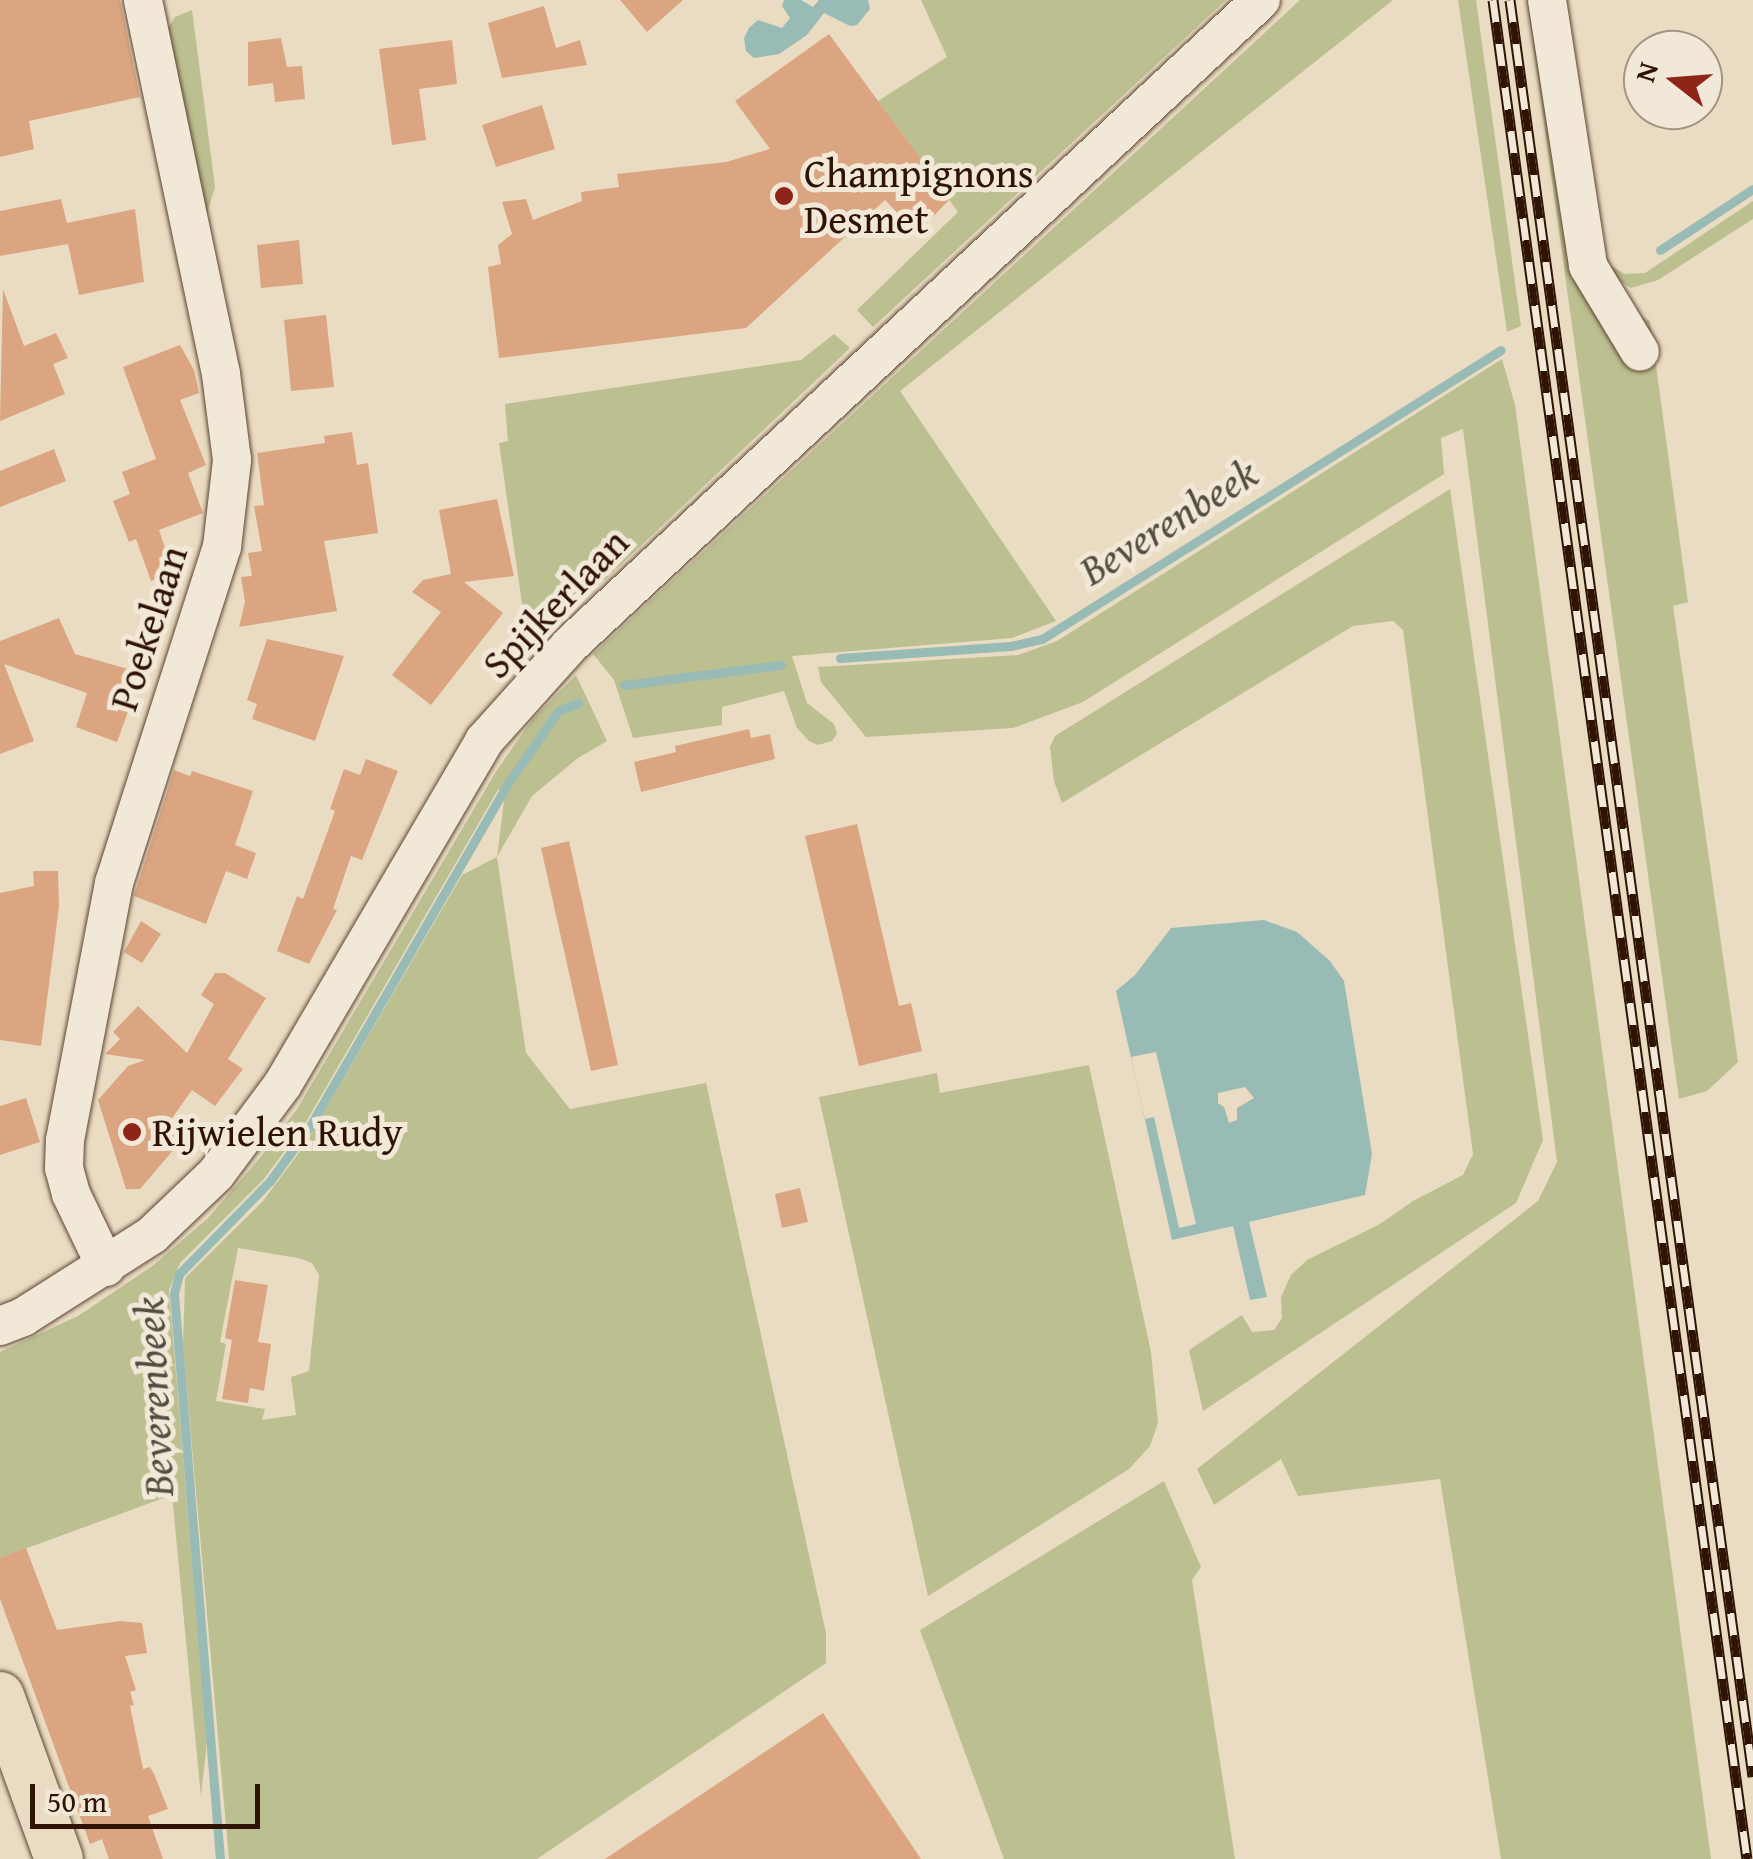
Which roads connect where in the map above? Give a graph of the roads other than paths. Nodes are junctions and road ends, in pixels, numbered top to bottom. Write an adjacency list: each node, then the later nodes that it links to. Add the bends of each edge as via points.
1 (1261, 0): 5 (street, Spijkerlaan, via 570,645 484,741 283,1084 228,1159 152,1234)
2 (1547, 0): 4 (street, via 1588,266)
3 (154, 2): 5 (street, Poekelaan, via 232,460 222,547 114,883 65,1140 71,1194)
4 (1640, 352)
5 (106, 1267): 6 (street, Spijkerlaan)
6 (0, 1326)
7 (0, 1696): 8 (main road)
8 (58, 1859)

